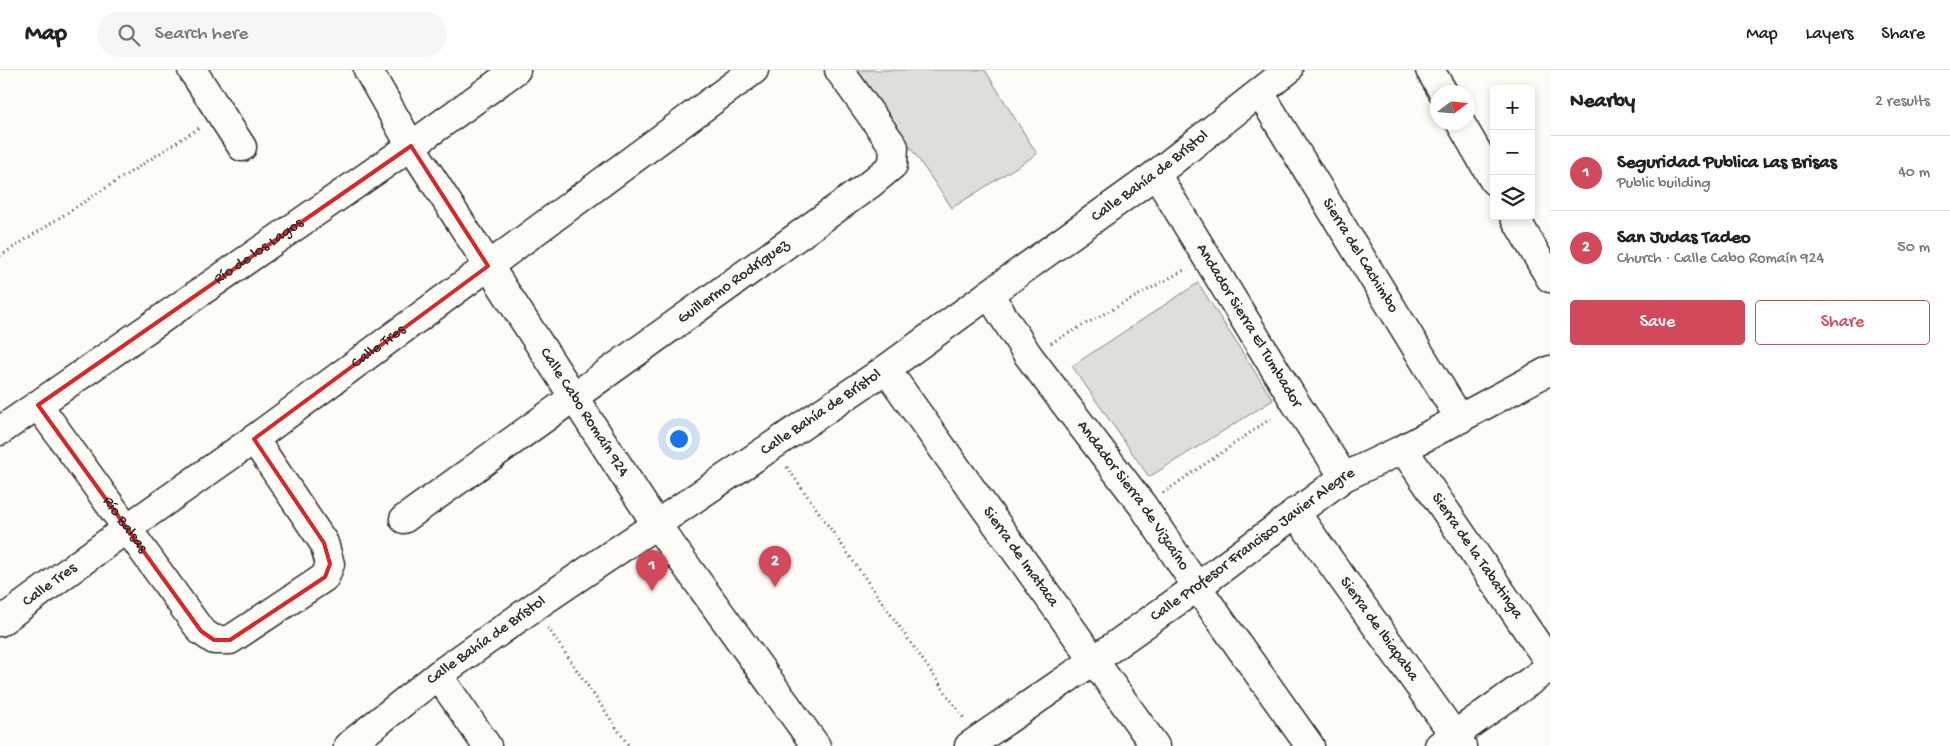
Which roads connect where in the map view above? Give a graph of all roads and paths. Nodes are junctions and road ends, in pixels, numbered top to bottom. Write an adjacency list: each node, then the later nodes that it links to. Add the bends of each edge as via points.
1 (192, 70): 10 (street)
2 (368, 70): 12 (street, Calle Cabo Romaín 924)
3 (516, 70): 12 (street, Río de los Lagos)
4 (754, 70): 19 (street, Calle Tres)
5 (840, 70): 25 (street, Guillermo Rodríguez, via 894,147 893,165)
6 (1288, 70): 9 (street, Calle Bahía de Brístol)
7 (1430, 70): 8 (street)
8 (1439, 85)
9 (1260, 93): 14 (street, Calle Bahía de Brístol); 28 (street, Sierra del Cachimbo)
10 (220, 114): 13 (street); 17 (path)
11 (1465, 130): 15 (street)
12 (411, 146): 19 (street, Calle Cabo Romaín 924); 27 (street, Río de los Lagos)
13 (242, 147)
14 (1156, 174): 18 (street, Andador Sierra El Tumbador); 21 (street, Calle Bahía de Brístol)
15 (1491, 175)
16 (1516, 220): 20 (street)
17 (0, 256)
18 (1206, 258): 22 (path); 26 (street, Andador Sierra El Tumbador)
19 (488, 266): 25 (street, Calle Cabo Romaín 924); 30 (street, Calle Tres)
20 (1550, 278)
21 (989, 294): 22 (street, Andador Sierra de Vizcaíno); 23 (street, Calle Bahía de Brístol)
22 (1028, 355): 34 (street, Andador Sierra de Vizcaíno)
23 (886, 368): 31 (street, Calle Bahía de Brístol); 42 (street, Sierra de Imataca)
24 (1550, 370): 28 (street, Calle Profesor Francisco Javier Alegre)
25 (573, 396): 36 (street, Guillermo Rodríguez); 37 (street, Calle Cabo Romaín 924)
26 (1295, 402): 33 (street, Andador Sierra El Tumbador); 34 (path)
27 (38, 405): 29 (street, Río de los Lagos); 38 (street, Río Balsas)
28 (1460, 419): 32 (street, Calle Profesor Francisco Javier Alegre)
29 (0, 431)
30 (254, 439): 38 (street, Calle Tres); 38 (street, Río Balsas, via 324,543 330,564 325,577 230,640 214,640 201,631)
31 (773, 446): 37 (street, Calle Bahía de Brístol); 47 (path)
32 (1403, 449): 33 (street, Calle Profesor Francisco Javier Alegre); 43 (street, Sierra de la Tabatinga)
33 (1344, 477): 35 (street, Calle Profesor Francisco Javier Alegre)
34 (1143, 506): 39 (street, Andador Sierra de Vizcaíno)
35 (1295, 512): 39 (street, Calle Profesor Francisco Javier Alegre); 46 (street, Sierra de Ibiapaba)
36 (404, 519)
37 (656, 524): 40 (street, Calle Bahía de Brístol); 51 (street, Calle Cabo Romaín 924)
38 (126, 528): 41 (street, Calle Tres)
39 (1197, 587): 42 (street, Calle Profesor Francisco Javier Alegre); 53 (street, Andador Sierra de Vizcaíno)
40 (534, 607): 45 (street, Calle Bahía de Brístol); 50 (path)
41 (0, 622)
42 (1093, 662): 47 (street, Calle Profesor Francisco Javier Alegre); 52 (street, Sierra de Imataca)
43 (1550, 663)
44 (1550, 668): 46 (street)
45 (438, 675): 48 (street, Calle Bahía de Brístol); 49 (street)
46 (1452, 742)
47 (974, 743)
48 (348, 746)
49 (487, 746)
50 (629, 746)
51 (816, 746)
52 (1154, 746)
53 (1310, 746)

